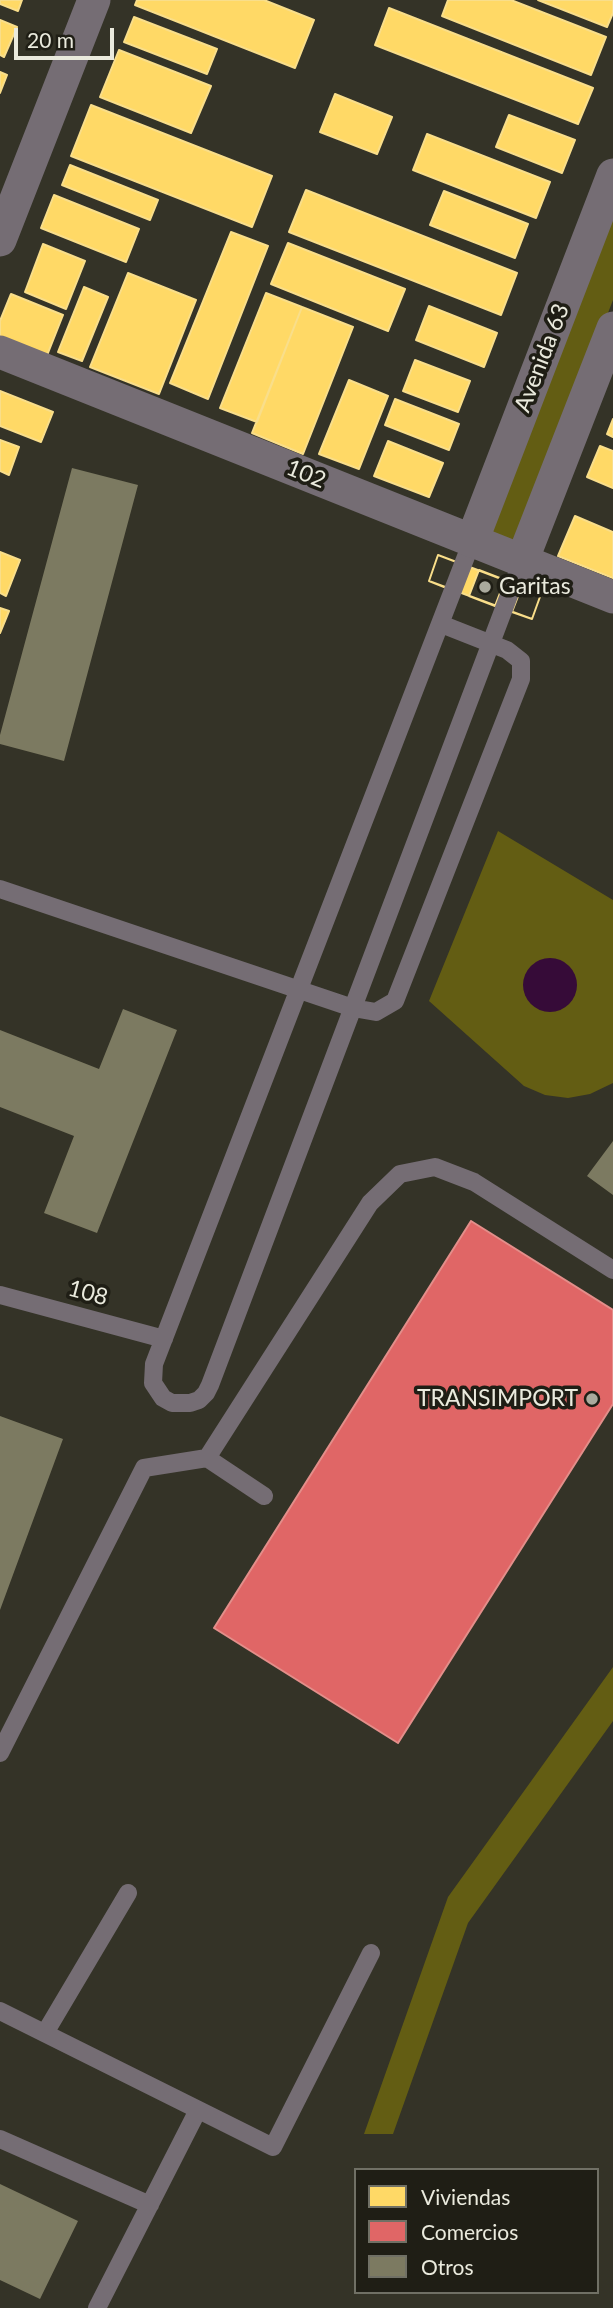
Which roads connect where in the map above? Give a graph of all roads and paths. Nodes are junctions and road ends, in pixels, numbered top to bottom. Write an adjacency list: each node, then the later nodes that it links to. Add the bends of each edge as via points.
1 (94, 0): 3 (street)
2 (613, 175): 6 (street, Avenida 63)
3 (0, 240)
4 (613, 328): 7 (street)
5 (0, 352): 6 (street, 102)
6 (472, 541): 7 (street, 102); 9 (lane)
7 (522, 561): 8 (street, 102); 10 (lane)
8 (613, 597)
9 (441, 625): 10 (lane); 12 (lane)
10 (492, 642): 13 (lane); 13 (lane, via 520,661 522,679 395,1001 376,1012)
11 (0, 889): 12 (lane)
12 (299, 989): 13 (lane); 16 (lane)
13 (353, 1008): 16 (lane, via 210,1385 190,1404 172,1403 157,1391 152,1374)
14 (613, 1270): 17 (lane, via 474,1182 435,1167 400,1174 370,1203)
15 (0, 1295): 16 (lane, 108)
16 (164, 1339)
17 (208, 1458): 18 (lane); 19 (lane, via 144,1468)
18 (264, 1496)
19 (0, 1753)
20 (128, 1892): 23 (lane)
21 (371, 1954): 24 (lane, via 273,2147)
22 (0, 2011): 23 (lane)
23 (45, 2033): 24 (lane)
24 (198, 2110): 26 (lane)
25 (0, 2139): 26 (lane)
26 (150, 2205): 27 (lane)
27 (97, 2308)

